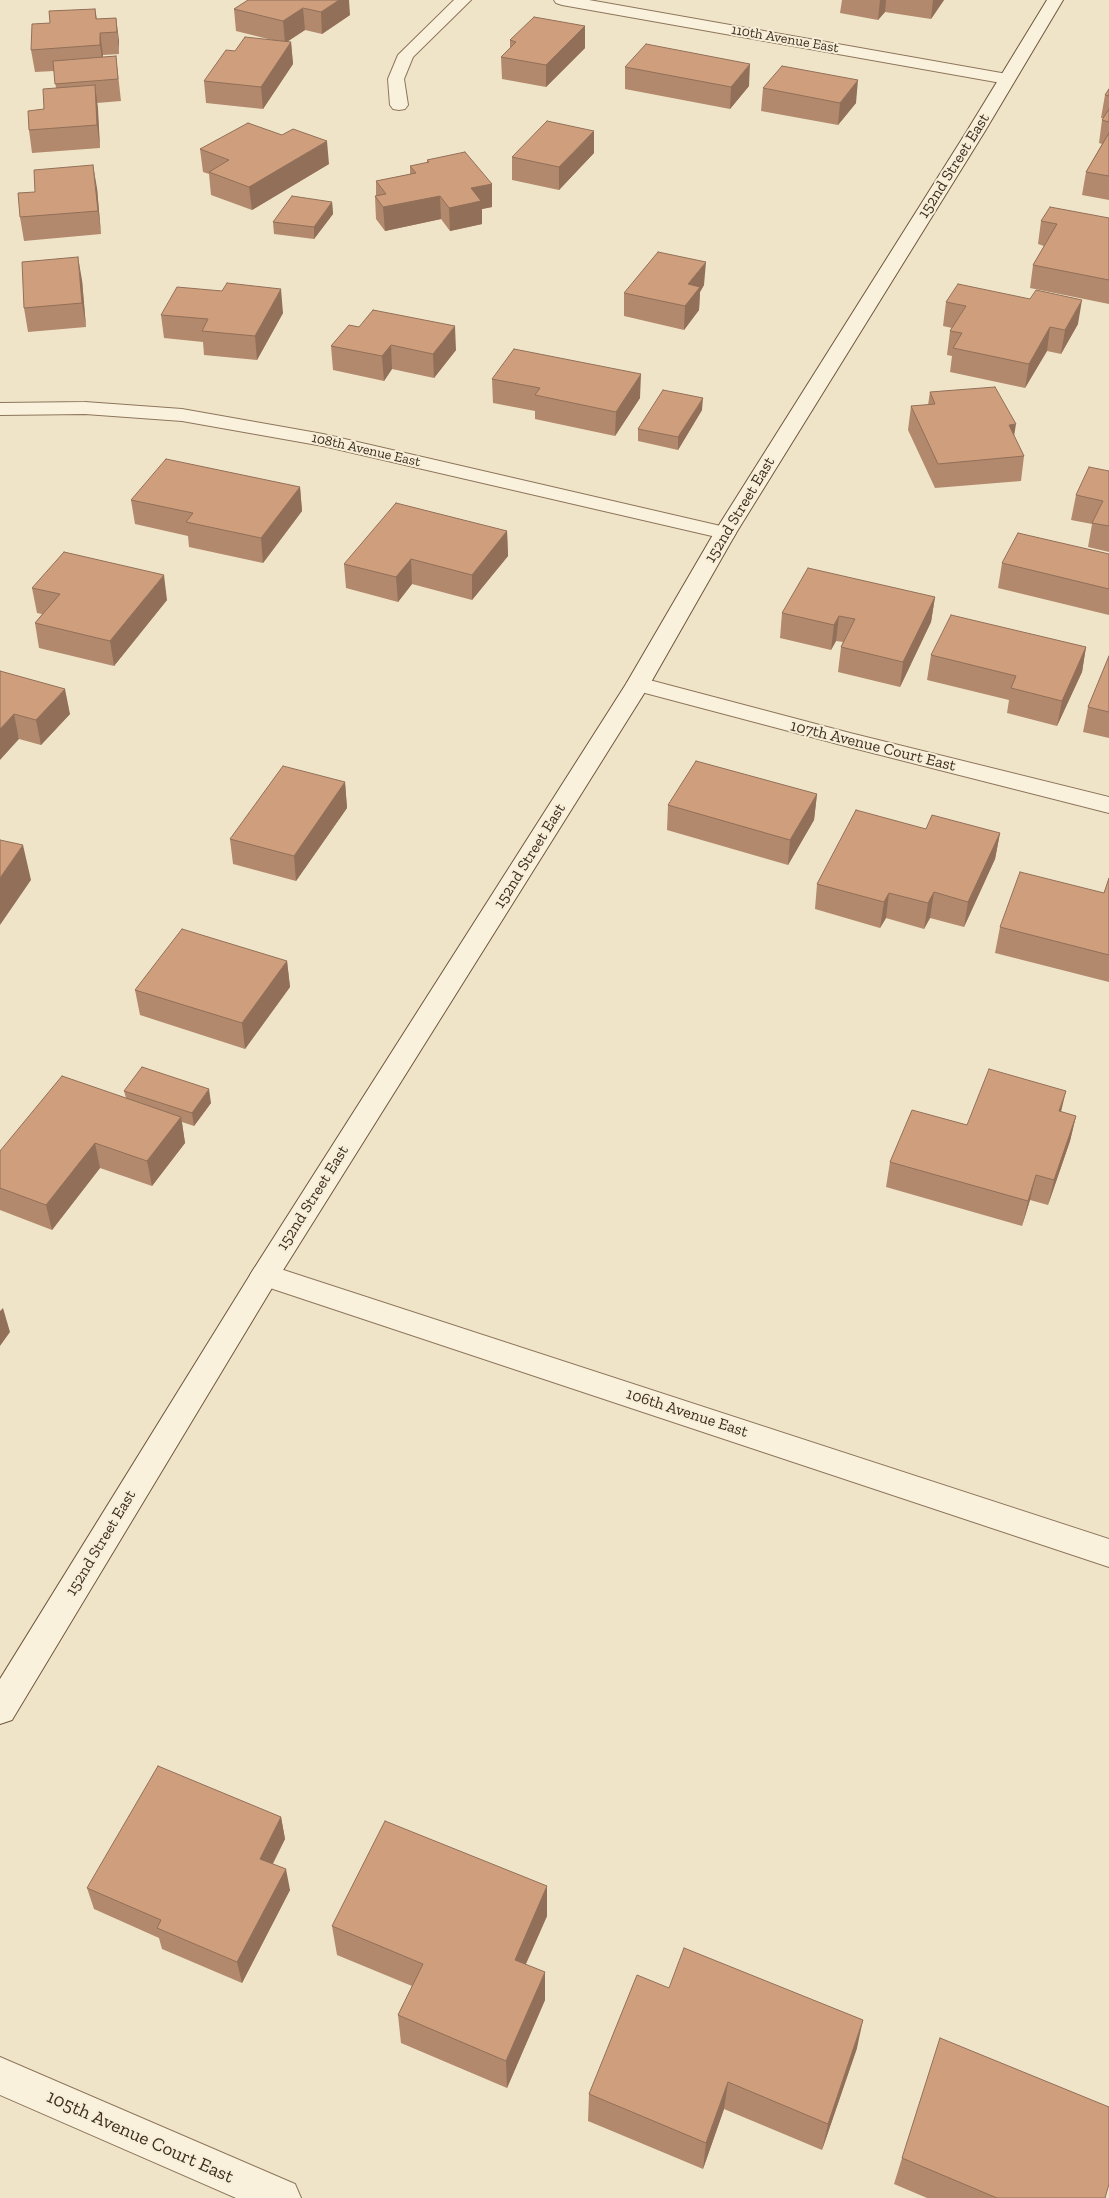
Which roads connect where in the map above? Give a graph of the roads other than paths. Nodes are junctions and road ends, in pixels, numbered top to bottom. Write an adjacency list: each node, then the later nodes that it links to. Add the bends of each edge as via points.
1 (464, 0): 5 (street, via 406,55 396,79)
2 (562, 0): 4 (street, 110th Avenue East)
3 (1055, 0): 4 (street, 152nd Street East)
4 (1007, 78): 7 (street, 152nd Street East)
5 (399, 105)
6 (0, 409): 7 (street, 108th Avenue East, via 85,408 182,416 267,430 333,442)
7 (725, 533): 8 (street, 152nd Street East)
8 (638, 684): 9 (street, 107th Avenue Court East); 10 (street, 152nd Street East)
9 (1109, 806)
10 (265, 1275): 11 (street, 106th Avenue East); 12 (street, 152nd Street East)
11 (1109, 1553)
12 (0, 1709)
13 (0, 2076): 14 (street, 105th Avenue Court East)
14 (281, 2198)

